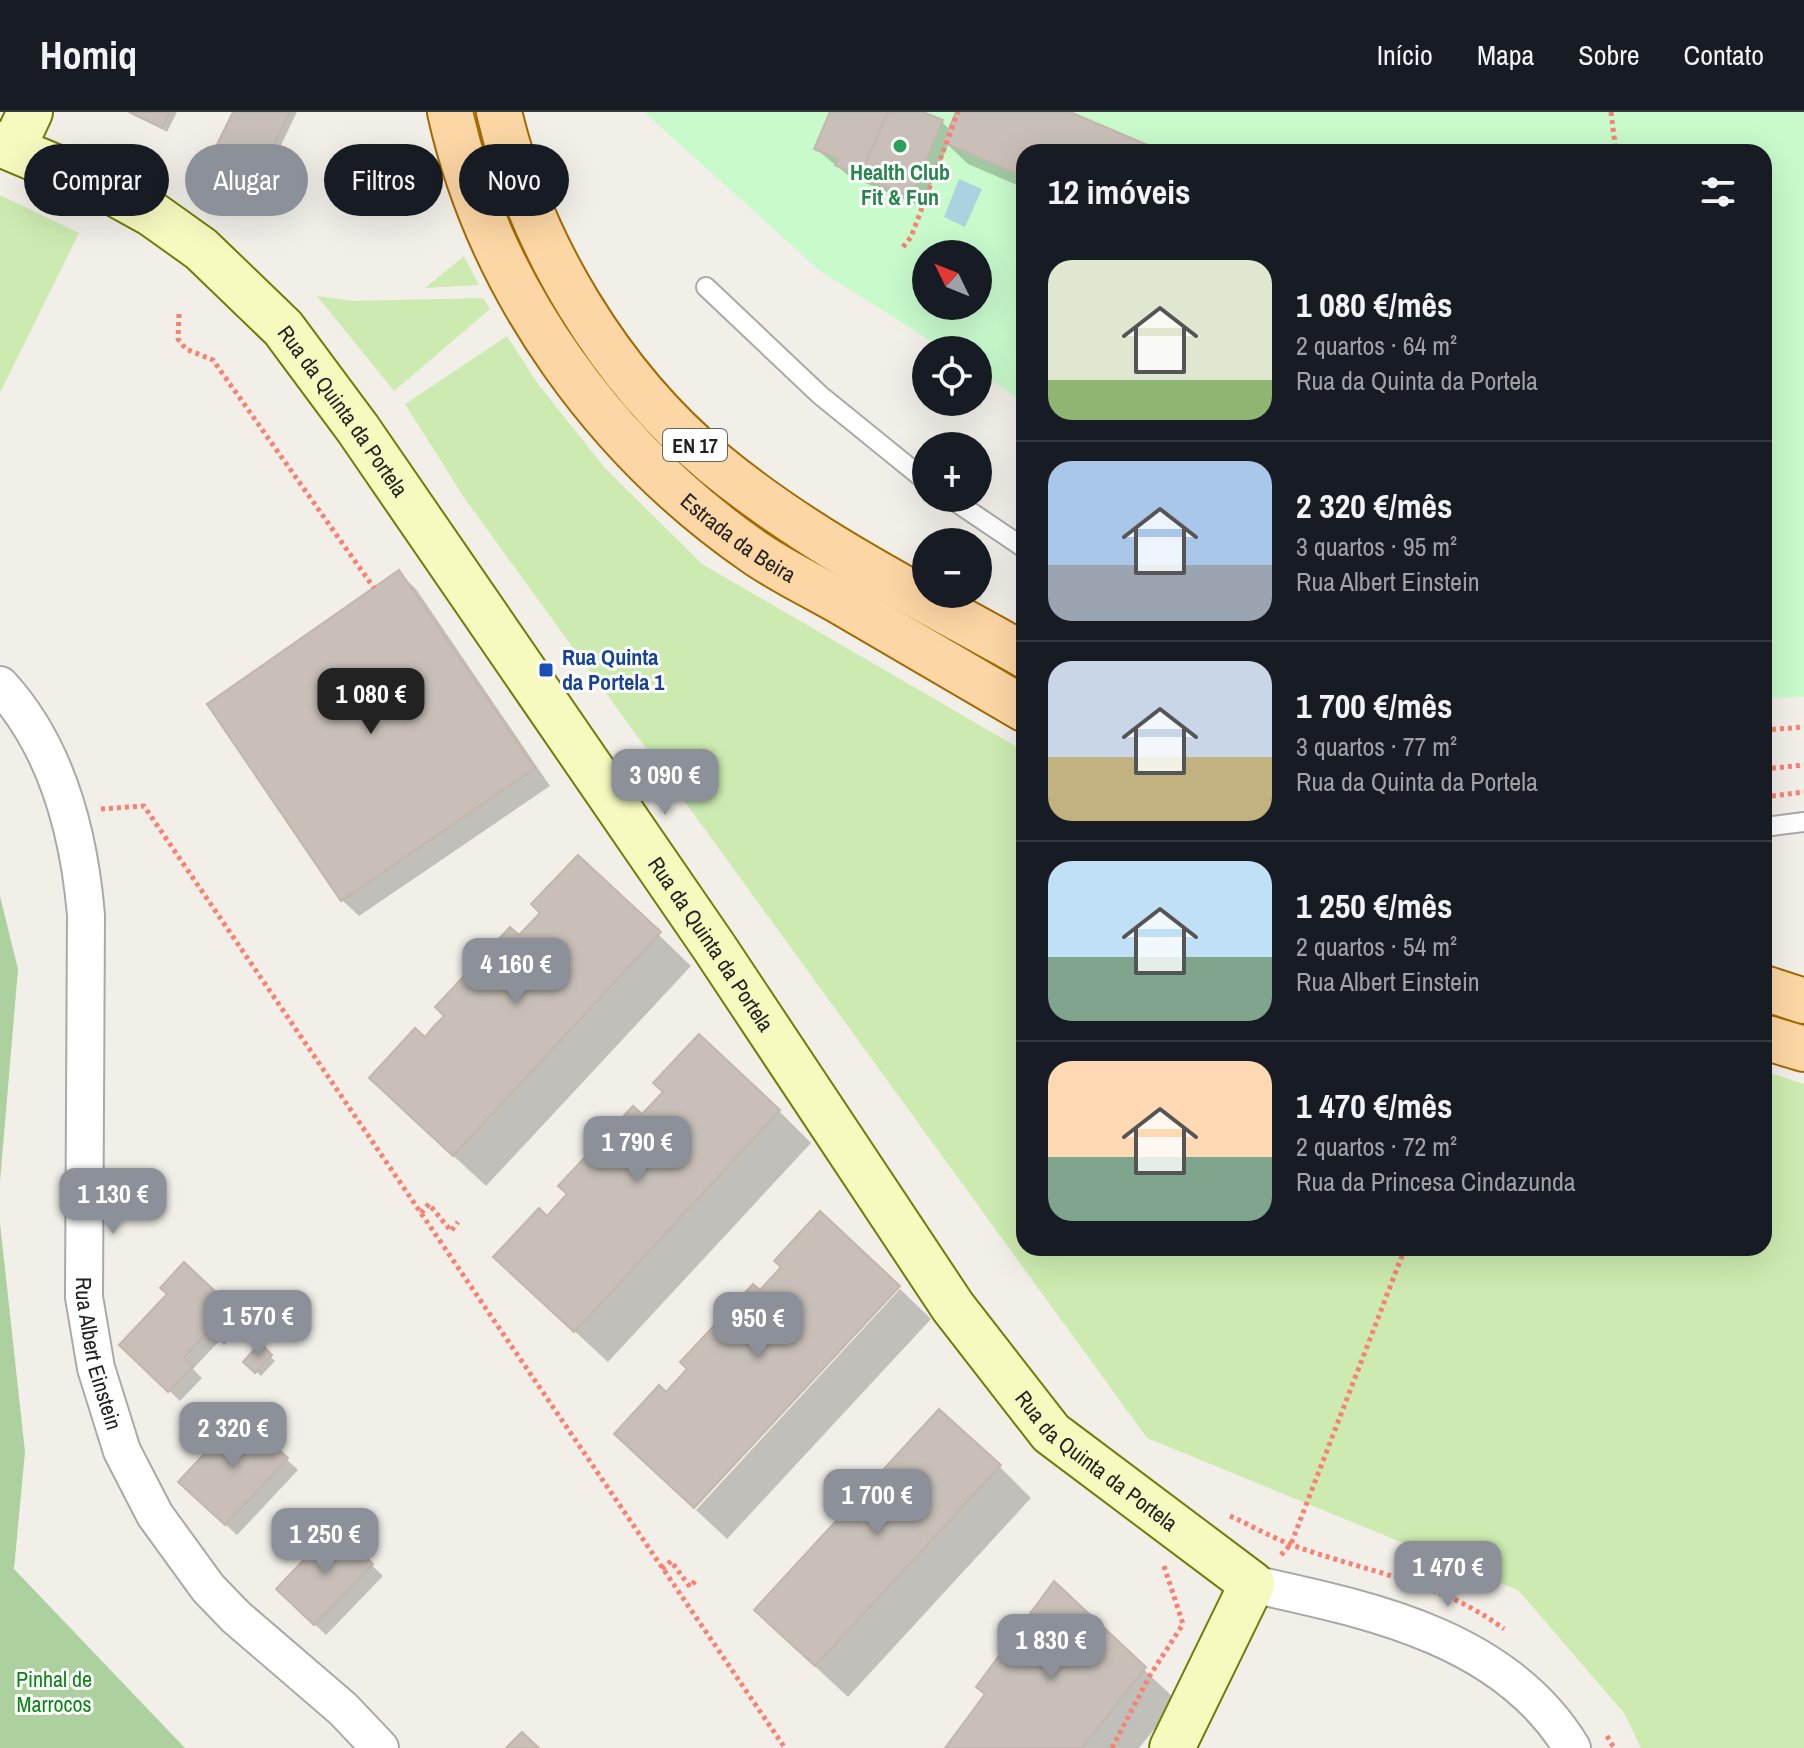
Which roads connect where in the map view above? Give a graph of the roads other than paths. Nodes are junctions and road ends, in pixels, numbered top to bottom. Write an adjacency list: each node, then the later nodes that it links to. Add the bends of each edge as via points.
1 (450, 112): 10 (main road, Estrada da Beira / EN 17, via 471,186 518,289 578,386 618,432 679,493 758,554)
2 (499, 112): 8 (main road, Estrada da Beira / EN 17, via 516,177 557,265 591,322 678,429 784,515)
3 (14, 135): 17 (street, Rua da Quinta da Portela, via 152,214 201,249 283,328 705,934 953,1307 1051,1433)
4 (706, 287): 5 (lane, via 820,395)
5 (912, 470)
6 (971, 512): 7 (lane)
7 (1016, 543)
8 (1016, 651)
9 (0, 685): 18 (street, Rua Albert Einstein, via 53,771 81,861 86,915 84,1297 96,1368 122,1451 155,1515 208,1588)
10 (1016, 704)
11 (1804, 822): 12 (lane)
12 (1772, 826)
13 (1772, 991): 14 (main road)
14 (1804, 1001)
15 (1772, 1039): 16 (main road)
16 (1804, 1049)
17 (1252, 1584): 19 (street); 20 (street, via 1365,1608 1471,1651 1552,1716)
18 (380, 1748)
19 (1172, 1748)
20 (1572, 1748)

